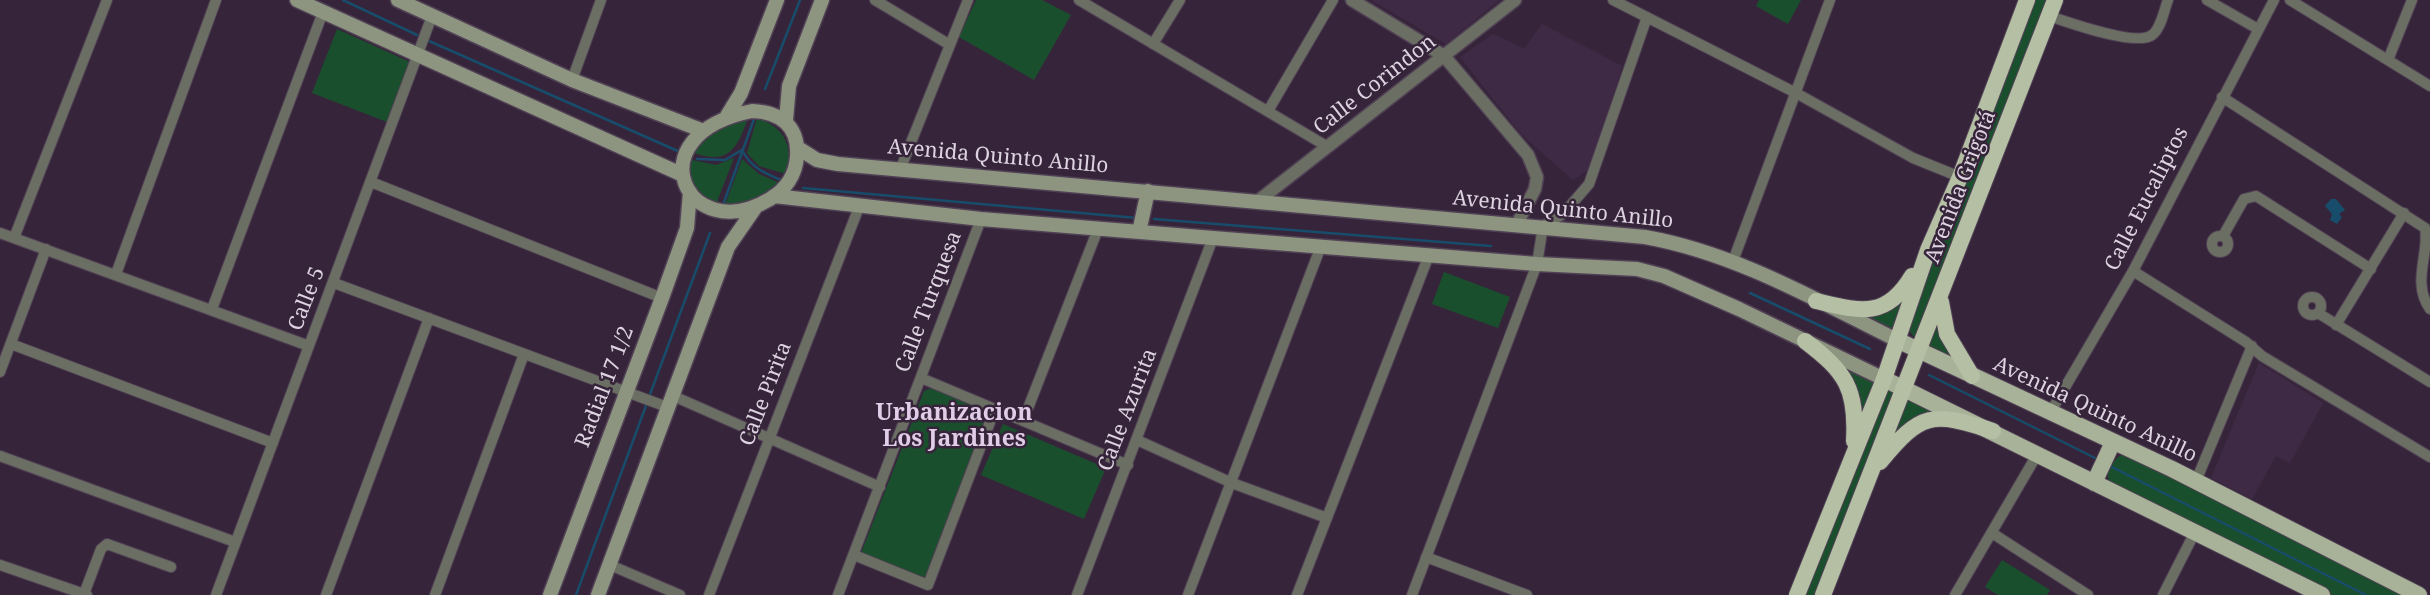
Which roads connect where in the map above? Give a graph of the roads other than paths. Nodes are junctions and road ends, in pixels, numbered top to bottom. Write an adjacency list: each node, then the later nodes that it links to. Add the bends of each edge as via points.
1 (107, 0): 62 (street)
2 (216, 0): 72 (street)
3 (297, 0): 24 (main road)
4 (398, 0): 25 (main road)
5 (601, 0): 34 (street)
6 (777, 0): 39 (main road, via 741,93)
7 (822, 0): 40 (main road, via 789,86)
8 (875, 0): 30 (street)
9 (968, 0): 30 (street)
10 (1079, 0): 29 (street)
11 (1180, 0): 29 (street)
12 (1333, 0): 38 (street)
13 (1352, 0): 32 (street)
14 (1516, 0): 32 (street, Calle Corindon)
15 (1613, 0): 27 (street)
16 (1830, 0): 36 (street)
17 (2027, 0): 46 (highway, Avenida Grigotá)
18 (2055, 0): 26 (highway, Avenida Grigotá)
19 (2168, 0): 26 (street, via 2155,32 2145,39)
20 (2207, 0): 28 (street)
21 (2274, 0): 28 (street, Calle Eucaliptos)
22 (2290, 0): 33 (street)
23 (2412, 0): 33 (street)
24 (323, 12): 31 (main road); 77 (street)
25 (432, 16): 31 (street, Calle 5); 34 (main road)
26 (2049, 16): 75 (highway, Avenida Grigotá)
27 (1647, 17): 36 (street); 57 (street, via 1589,184 1563,214)
28 (2258, 29): 37 (street, Calle Eucaliptos)
29 (1153, 44): 38 (street)
30 (950, 46): 44 (street)
31 (417, 53): 45 (main road); 47 (street, Calle 5)
32 (1444, 56): 42 (street, Calle Corindon); 56 (street, via 1528,155 1537,177)
33 (2388, 60): 35 (street)
34 (572, 80): 41 (main road)
35 (2430, 86)
36 (1796, 93): 46 (street, via 1913,158); 68 (street)
37 (2222, 97): 54 (street); 71 (street, Calle Eucaliptos)
38 (1268, 111): 42 (street)
39 (727, 116): 40 (main road, via 768,111); 41 (main road)
40 (786, 120): 43 (main road)
41 (701, 130): 45 (main road, via 682,158)
42 (1328, 147): 51 (street, Calle Corindon)
43 (797, 148): 44 (main road, Avenida Quinto Anillo, via 817,160); 50 (main road, via 794,173)
44 (900, 170): 48 (main road, Avenida Quinto Anillo)
45 (683, 175): 49 (main road)
46 (1960, 177): 66 (highway, Avenida Grigotá)
47 (371, 182): 73 (street, Calle 5); 74 (street)
48 (1148, 191): 51 (main road, Avenida Quinto Anillo); 59 (main road)
49 (690, 192): 53 (main road, via 706,208 724,214); 74 (main road, Radial 17 1/2, via 687,228)
50 (774, 197): 52 (main road); 53 (main road)
51 (1258, 201): 56 (main road, Avenida Quinto Anillo)
52 (859, 207): 55 (main road); 101 (street, Calle Pirita)
53 (755, 208): 96 (main road, via 728,247)
54 (2404, 213): 70 (street); 78 (street, via 2430,236 2422,291)
55 (981, 219): 58 (main road); 91 (street, Calle Turquesa)
56 (1517, 224): 57 (main road, Avenida Quinto Anillo)
57 (1543, 226): 68 (main road, Avenida Quinto Anillo, via 1671,242); 69 (street)
58 (1098, 229): 59 (main road); 99 (street)
59 (1139, 232): 63 (main road)
60 (0, 233): 62 (street)
61 (2223, 236): 70 (street, via 2244,199 2256,196)
62 (14, 238): 65 (street)
63 (1213, 239): 64 (main road); 102 (street, Calle Azurita)
64 (1321, 247): 67 (main road); 112 (street)
65 (46, 249): 72 (street); 84 (street)
66 (1928, 250): 76 (highway, via 1902,293 1884,307 1863,310); 82 (highway, Avenida Grigotá)
67 (1429, 255): 69 (main road); 115 (street)
68 (1733, 261): 76 (main road, Avenida Quinto Anillo)
69 (1537, 264): 83 (main road, via 1637,269 1664,276); 120 (street)
70 (2371, 269): 81 (street)
71 (2133, 271): 86 (street); 98 (street, Calle Eucaliptos)
72 (117, 274): 77 (street)
73 (334, 283): 80 (street); 85 (street, Calle 5)
74 (662, 298): 95 (main road, Radial 17 1/2)
75 (1940, 300): 87 (highway, Avenida Grigotá); 90 (highway, via 1947,334)
76 (1816, 301): 82 (main road, Avenida Quinto Anillo)
77 (212, 309): 85 (street)
78 (2430, 309)
79 (2318, 313): 81 (street)
80 (429, 318): 88 (street); 126 (street)
81 (2336, 325): 93 (street)
82 (1898, 340): 87 (main road, Avenida Quinto Anillo); 92 (highway, Avenida Grigotá)
83 (1805, 341): 92 (main road); 107 (highway, via 1830,360 1851,390)
84 (11, 344): 89 (street); 104 (street)
85 (309, 346): 104 (street, Calle 5)
86 (2252, 346): 108 (street); 111 (street)
87 (1919, 350): 90 (main road, Avenida Quinto Anillo); 94 (highway, Avenida Grigotá)
88 (524, 354): 95 (street); 127 (street)
89 (0, 372)
90 (1972, 376): 98 (main road, Avenida Quinto Anillo)
91 (921, 378): 97 (street); 114 (street, Calle Turquesa)
92 (1884, 379): 94 (main road); 107 (highway, Avenida Grigotá)
93 (2430, 383)
94 (1903, 388): 100 (main road); 110 (highway, Avenida Grigotá)
95 (630, 393): 96 (street); 128 (main road, Radial 17 1/2)
96 (665, 402): 101 (street); 122 (main road)
97 (995, 408): 99 (street); 119 (street, via 928,585)
98 (2050, 412): 103 (main road, Avenida Quinto Anillo)
99 (1023, 421): 109 (street)
100 (1993, 431): 105 (main road); 110 (highway, via 1955,419 1927,420 1900,437)
101 (770, 438): 114 (street); 131 (street, Calle Pirita)
102 (1137, 440): 109 (street, Calle Azurita); 112 (street)
103 (2113, 442): 111 (main road, Avenida Quinto Anillo); 113 (main road)
104 (273, 443): 118 (street, Calle 5)
105 (2038, 453): 113 (main road); 117 (street)
106 (0, 456): 118 (street)
107 (1853, 456): 138 (highway, Avenida Grigotá)
108 (2430, 457)
109 (1128, 465): 133 (street, Calle Azurita)
110 (1872, 472): 139 (highway, Avenida Grigotá)
111 (2196, 481): 144 (main road, Avenida Quinto Anillo)
112 (1232, 483): 115 (street); 134 (street)
113 (2094, 483): 116 (main road)
114 (880, 487): 119 (street, Calle Turquesa)
115 (1327, 518): 135 (street)
116 (2196, 530): 142 (street); 143 (main road)
117 (1992, 533): 140 (street); 141 (street)
118 (235, 542): 125 (street, Calle 5)
119 (854, 555): 132 (street, Calle Turquesa)
120 (1426, 558): 136 (street); 137 (street)
121 (0, 565): 124 (street)
122 (610, 565): 129 (main road); 130 (street)
123 (171, 567): 124 (street, via 107,544)
124 (85, 594)
125 (216, 595)
126 (326, 595)
127 (435, 595)
128 (550, 595)
129 (598, 595)
130 (680, 595)
131 (709, 595)
132 (838, 595)
133 (1077, 595)
134 (1188, 595)
135 (1297, 595)
136 (1412, 595)
137 (1527, 595)
138 (1797, 595)
139 (1823, 595)
140 (1955, 595)
141 (2088, 595)
142 (2163, 595)
143 (2322, 595)
144 (2419, 595)

